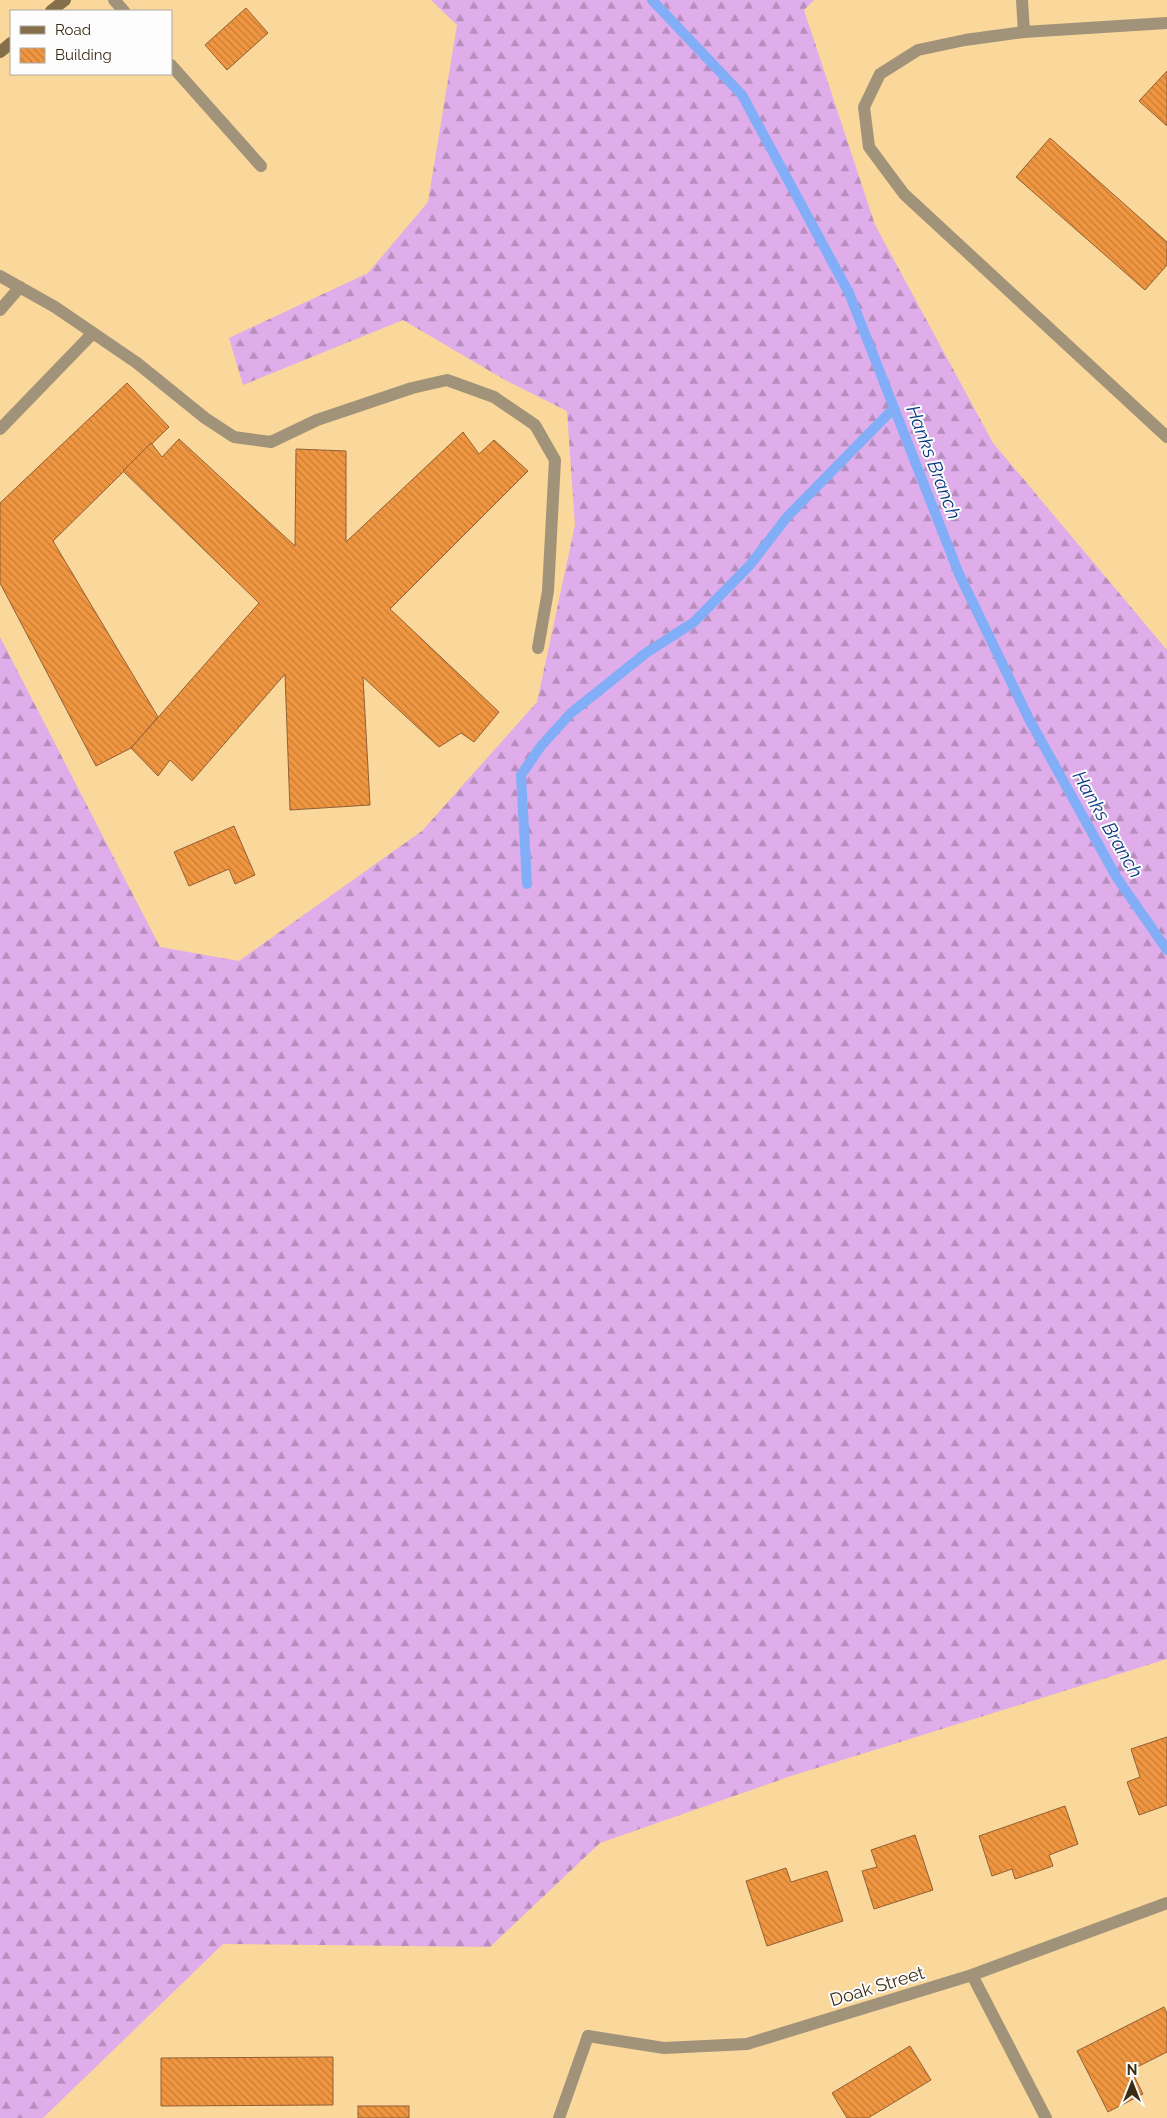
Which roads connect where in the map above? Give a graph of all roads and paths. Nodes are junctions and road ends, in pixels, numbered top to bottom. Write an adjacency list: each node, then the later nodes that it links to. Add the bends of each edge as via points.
1 (65, 0): 4 (street)
2 (114, 0): 5 (street)
3 (1022, 0): 7 (street)
4 (52, 10)
5 (123, 10)
6 (1167, 24): 7 (street)
7 (1024, 32): 17 (street, via 918,50 880,74 864,107 869,147 904,194)
8 (10, 44): 9 (street)
9 (0, 52)
10 (172, 66): 11 (street)
11 (261, 166)
12 (0, 276): 13 (street)
13 (20, 287): 14 (street); 15 (street)
14 (0, 310)
15 (93, 333): 16 (street); 18 (street, via 234,437 272,442 317,420 412,388 447,380 494,397 535,425 555,460 548,591)
16 (0, 429)
17 (1167, 437)
18 (538, 648)
19 (1167, 1903): 20 (street, Doak Street)
20 (972, 1975): 21 (street, Doak Street, via 747,2044 664,2048 588,2036); 22 (street)
21 (559, 2118)
22 (1046, 2118)

